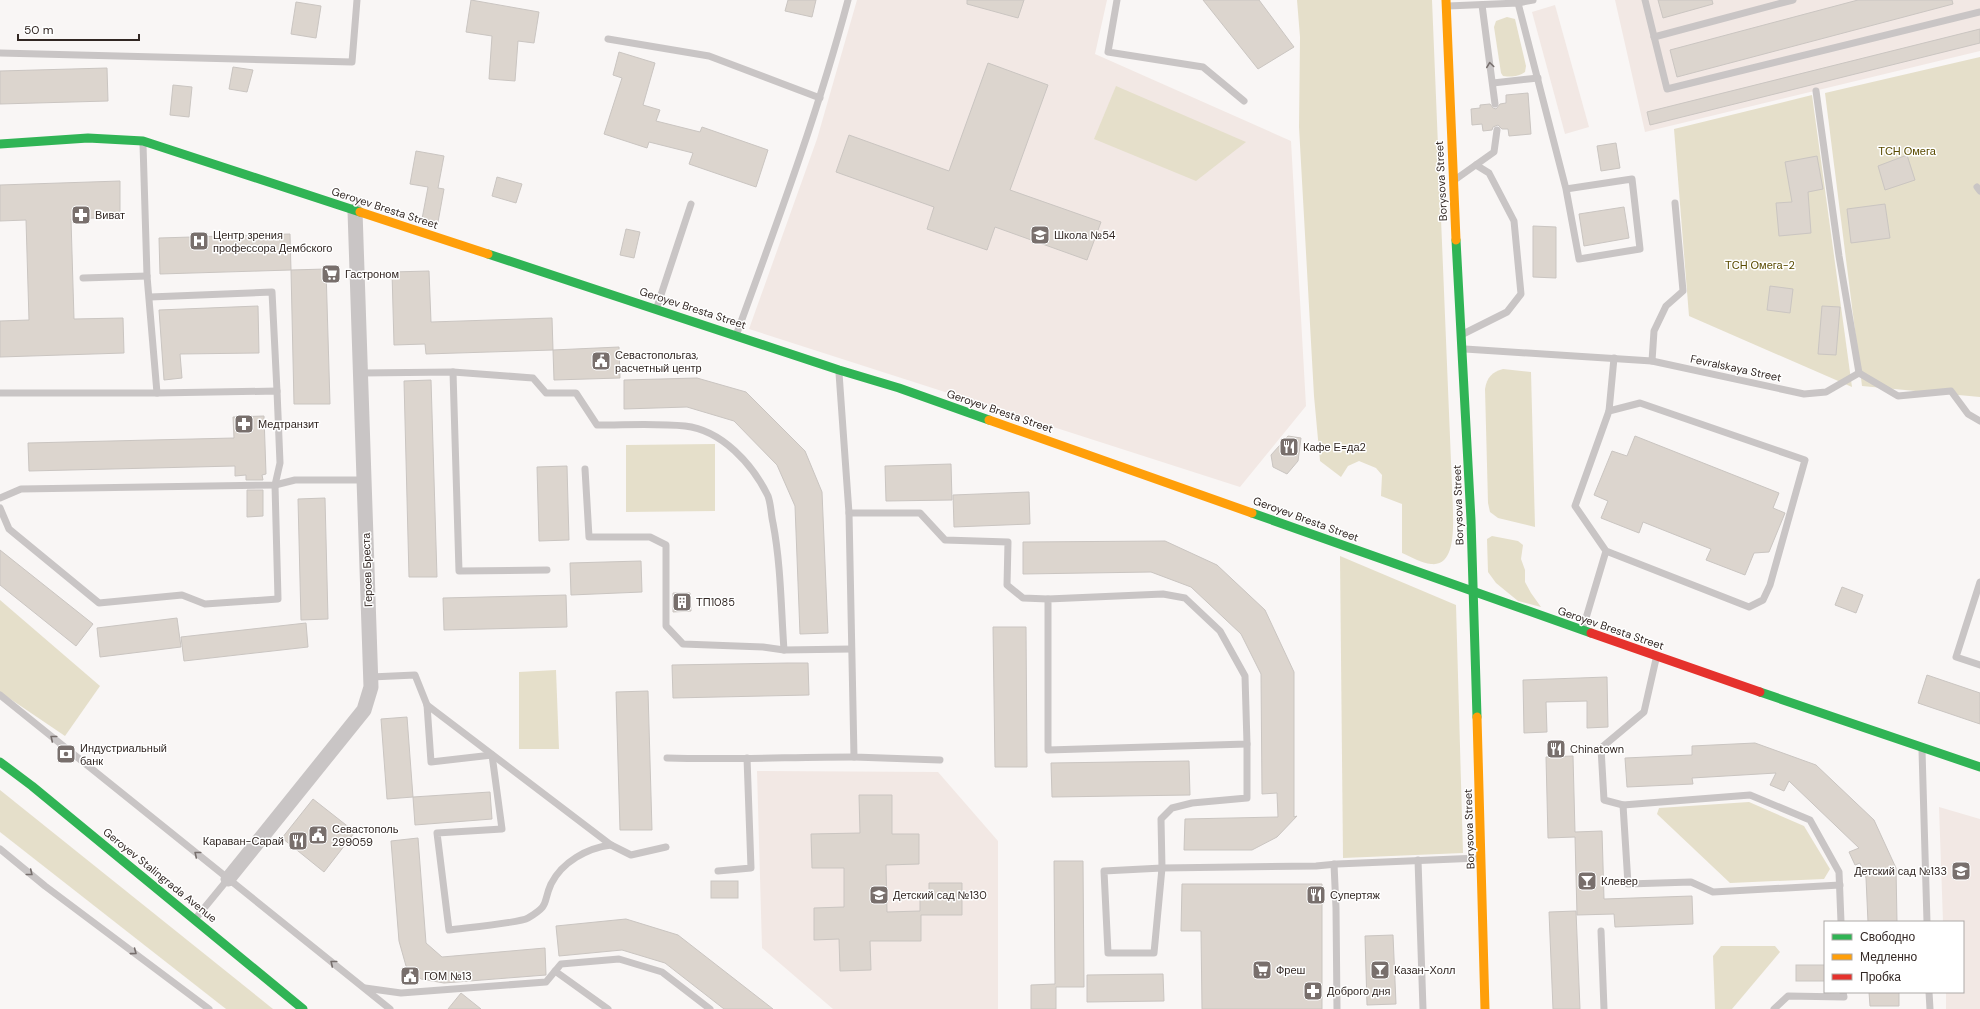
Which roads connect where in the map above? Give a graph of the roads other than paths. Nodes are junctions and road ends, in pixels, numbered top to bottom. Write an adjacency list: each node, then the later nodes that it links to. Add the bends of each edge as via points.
1 (357, 0): 13 (lane, via 352,62)
2 (848, 0): 17 (lane)
3 (1117, 0): 18 (lane, via 1108,52 1203,67)
4 (1533, 0): 8 (lane)
5 (1645, 0): 11 (lane)
6 (1793, 0): 11 (lane)
7 (1446, 3): 9 (lane); 24 (street, Borysova Street)
8 (1518, 4): 9 (lane); 14 (lane)
9 (1482, 5): 15 (lane, one-way to 9)
10 (1980, 12): 11 (lane, via 1667,89)
11 (1654, 37)
12 (608, 39): 17 (lane, via 709,56)
13 (0, 53)
14 (1538, 78): 15 (lane); 25 (lane)
15 (1493, 82): 19 (lane)
16 (1816, 91): 41 (lane, via 1839,256)
17 (820, 98): 33 (lane)
18 (1244, 101)
19 (1495, 104)
20 (1497, 130): 23 (lane, via 1494,152)
21 (143, 141): 22 (street, Geroyev Bresta Street, via 88,138); 28 (street, Geroyev Bresta Street); 29 (lane)
22 (0, 144)
23 (1476, 165): 24 (lane); 34 (lane, via 1489,173 1514,221 1521,294 1507,312)
24 (1453, 181): 34 (street, Borysova Street)
25 (1566, 189): 25 (lane, via 1632,179 1640,249 1579,259)
26 (1676, 202): 37 (lane, via 1684,291 1666,306 1654,331)
27 (691, 204): 32 (lane)
28 (354, 211): 32 (street, Geroyev Bresta Street); 40 (street, Героев Бреста)
29 (147, 276): 30 (lane); 31 (lane)
30 (83, 278)
31 (150, 297): 42 (lane, via 272,292); 44 (lane)
32 (657, 309): 33 (street, Geroyev Bresta Street)
33 (736, 335): 38 (street, Geroyev Bresta Street)
34 (1462, 335): 35 (street, Borysova Street)
35 (1462, 348): 36 (lane, Fevralskaya Street); 56 (street, Borysova Street)
36 (1614, 358): 37 (lane, Fevralskaya Street); 45 (lane)
37 (1652, 362): 41 (lane, Fevralskaya Street, via 1804,394 1826,392)
38 (839, 370): 52 (lane); 56 (street, Geroyev Bresta Street, via 899,388)
39 (453, 372): 40 (lane); 54 (lane, via 459,571); 60 (lane, via 533,378 546,393 576,393 597,425 686,426 707,432 728,445 752,469 768,497 777,555)
40 (362, 373): 48 (street, Героев Бреста)
41 (1859, 373): 46 (lane, via 1898,396 1951,391 1968,414)
42 (277, 391): 44 (lane); 49 (lane, via 280,463)
43 (0, 393): 44 (lane)
44 (157, 393)
45 (1610, 411): 53 (lane, via 1575,506); 53 (lane, via 1640,403 1805,460 1770,585 1763,600 1749,607)
46 (1980, 421)
47 (586, 469): 60 (lane, via 589,537 650,538 666,545 666,626 683,644)
48 (364, 480): 49 (lane, via 295,480); 63 (street, Героев Бреста)
49 (275, 485): 50 (lane, via 21,489); 51 (lane, via 278,599 205,604 182,595 99,603 9,529)
50 (0, 498)
51 (0, 508)
52 (849, 512): 57 (lane, via 920,513 945,540 1008,542 1007,585 1023,598); 59 (lane)
53 (1606, 551): 58 (lane)
54 (547, 570)
55 (1980, 582): 62 (lane, via 1956,657)
56 (1473, 592): 58 (street, Geroyev Bresta Street); 79 (street, Borysova Street)
57 (1048, 599): 66 (lane, via 1163,594 1185,598 1220,631 1246,676); 66 (lane, via 1048,750)
58 (1582, 630): 61 (street, Geroyev Bresta Street)
59 (851, 649): 60 (lane); 69 (lane)
60 (784, 650)
61 (1657, 656): 67 (street, Geroyev Bresta Street); 75 (lane, via 1644,712 1601,748 1604,800)
62 (1980, 665)
63 (371, 677): 65 (lane, via 415,675); 84 (street, Героев Бреста, via 371,687 364,710)
64 (0, 695): 84 (lane, one-way to 64)
65 (427, 705): 68 (lane); 68 (lane, via 431,762)
66 (1247, 744): 82 (lane, via 1247,798 1192,803 1172,808 1161,819)
67 (1922, 747): 74 (street, Geroyev Bresta Street); 88 (lane)
68 (492, 755): 76 (lane); 76 (lane, via 502,829 437,833 449,930 526,919 545,906 552,884 570,861 594,847)
69 (854, 757): 71 (lane); 72 (lane)
70 (668, 758): 71 (lane)
71 (747, 758): 83 (lane, via 751,868)
72 (940, 760)
73 (0, 762): 86 (street, Geroyev Stalingrada Avenue)
74 (1980, 767)
75 (1623, 805): 85 (lane, via 1750,795 1810,820 1840,872); 85 (lane, via 1628,884 1691,882 1713,892)
76 (611, 845): 77 (lane, via 631,855)
77 (666, 846)
78 (0, 849): 94 (lane, one-way to 94)
79 (1482, 858): 80 (lane); 101 (street, Borysova Street)
80 (1418, 860): 81 (lane); 100 (lane)
81 (1334, 864): 82 (lane); 99 (lane)
82 (1162, 868): 82 (lane, via 1104,871 1108,953 1154,953)
83 (718, 871)
84 (228, 879): 86 (lane); 91 (lane, one-way to 84)
85 (1840, 885): 87 (lane)
86 (195, 919): 95 (street, Geroyev Stalingrada Avenue)
87 (1841, 921)
88 (1927, 921)
89 (1601, 931): 102 (lane)
90 (555, 971): 91 (lane, via 546,982 401,993); 97 (lane); 98 (lane, via 561,964 619,959 662,972)
91 (364, 988): 96 (lane)
92 (1843, 993): 103 (lane, via 1844,996 1788,996)
93 (1930, 993): 104 (lane)
94 (209, 1009)
95 (303, 1009)
96 (390, 1009)
97 (608, 1009)
98 (710, 1009)
99 (1337, 1009)
100 (1423, 1009)
101 (1485, 1009)
102 (1604, 1009)
103 (1774, 1009)
104 (1930, 1009)

